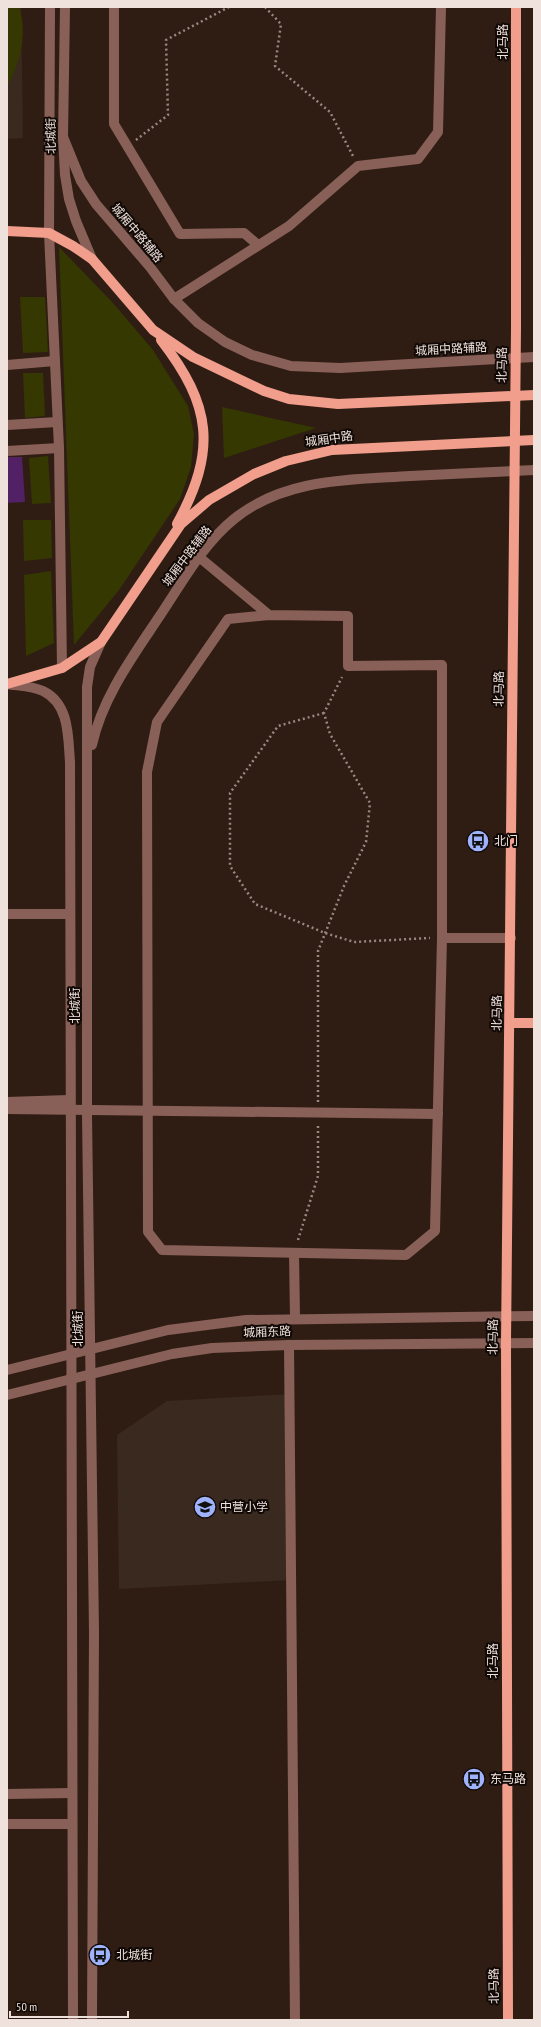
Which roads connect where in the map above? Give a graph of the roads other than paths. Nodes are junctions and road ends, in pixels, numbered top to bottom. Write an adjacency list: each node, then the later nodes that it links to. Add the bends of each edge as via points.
1 (50, 7): 8 (street, 北城街)
2 (65, 7): 6 (street, 北城街)
3 (114, 7): 9 (street, via 114,124 180,234 244,234)
4 (441, 7): 9 (street, via 438,132 418,159 358,166 289,226)
5 (516, 7): 14 (main road, 北马路)
6 (63, 137): 10 (street, 北城街, via 69,199); 11 (street, 城厢中路辅路, via 82,181 96,204 150,267)
7 (7, 231): 8 (main road, 城厢中路)
8 (49, 233): 10 (main road, 城厢中路); 15 (street, 北城街)
9 (258, 245): 11 (street)
10 (92, 259): 12 (main road, 城厢中路)
11 (174, 300): 14 (street, 城厢中路辅路, via 198,323 225,342 252,355 291,366 340,368)
12 (153, 330): 17 (main road, 城厢中路, via 221,372 289,399 338,404); 27 (main road, 城厢中路, via 174,357 193,389 201,415 204,441 196,484)
13 (534, 357): 14 (street, 城厢中路辅路)
14 (516, 359): 17 (main road, 北马路)
15 (55, 362): 16 (street); 19 (street, 北城街)
16 (7, 365)
17 (515, 396): 18 (main road, 城厢中路); 22 (main road, 北马路)
18 (534, 396)
19 (57, 422): 20 (street); 23 (street, 北城街)
20 (7, 425)
21 (534, 440): 22 (main road, 城厢中路)
22 (514, 441): 26 (main road, 北马路); 27 (main road, 城厢中路, via 351,448 317,452 286,461 254,474 209,500 181,524)
23 (58, 448): 24 (street); 31 (street, 北城街)
24 (7, 451)
25 (534, 470): 26 (street, 城厢中路辅路)
26 (514, 471): 28 (street, 城厢中路辅路, via 356,479 295,487 243,512 222,530); 37 (main road, 北马路)
27 (161, 552): 30 (main road, 城厢中路)
28 (199, 557): 29 (street); 33 (street, 城厢中路辅路, via 136,652 110,698 98,722)
29 (269, 615): 36 (street, via 348,616 348,666 442,665); 43 (street, via 228,619 157,722 147,772)
30 (101, 642): 31 (main road, 城厢中路); 33 (street, 北城街, via 90,667 87,687)
31 (62, 668): 32 (main road, 城厢中路)
32 (7, 684): 35 (street, 北城街, via 44,691 60,706 68,727)
33 (88, 761): 44 (street, 北城街)
34 (7, 914): 35 (street)
35 (69, 914): 41 (street, 北城街)
36 (442, 938): 37 (street); 45 (street)
37 (511, 938): 38 (main road, 北马路)
38 (510, 1023): 39 (main road); 47 (main road, 北马路)
39 (534, 1023)
40 (7, 1102): 41 (street)
41 (69, 1105): 42 (street); 44 (street); 54 (street, 北城街)
42 (7, 1109)
43 (148, 1112): 44 (street); 45 (street); 46 (street, via 148,1232 162,1250)
44 (87, 1113): 53 (street, 北城街)
45 (438, 1114): 46 (street, via 435,1231 406,1255)
46 (294, 1253): 49 (street)
47 (506, 1316): 48 (street, 城厢东路); 49 (street, 城厢东路); 50 (main road, 北马路)
48 (534, 1316)
49 (295, 1318): 53 (street, 城厢东路, via 201,1325 161,1332)
50 (506, 1343): 51 (street, 城厢东路); 52 (street, 城厢东路); 66 (main road, 北马路)
51 (534, 1343)
52 (289, 1344): 56 (street, 城厢东路, via 248,1345 172,1354); 65 (street)
53 (91, 1350): 54 (street, 城厢东路); 56 (street, 北城街)
54 (72, 1354): 55 (street, 城厢东路); 57 (street, 北城街)
55 (7, 1370)
56 (91, 1374): 57 (street, 城厢东路); 64 (street, 北城街, via 94,1632)
57 (72, 1379): 58 (street, 城厢东路); 59 (street, 北城街)
58 (7, 1395)
59 (72, 1793): 60 (street); 62 (street, 北城街)
60 (7, 1794)
61 (7, 1824): 62 (street)
62 (72, 1824): 63 (street, 北城街)
63 (73, 2020)
64 (92, 2020)
65 (295, 2020)
66 (508, 2020)

